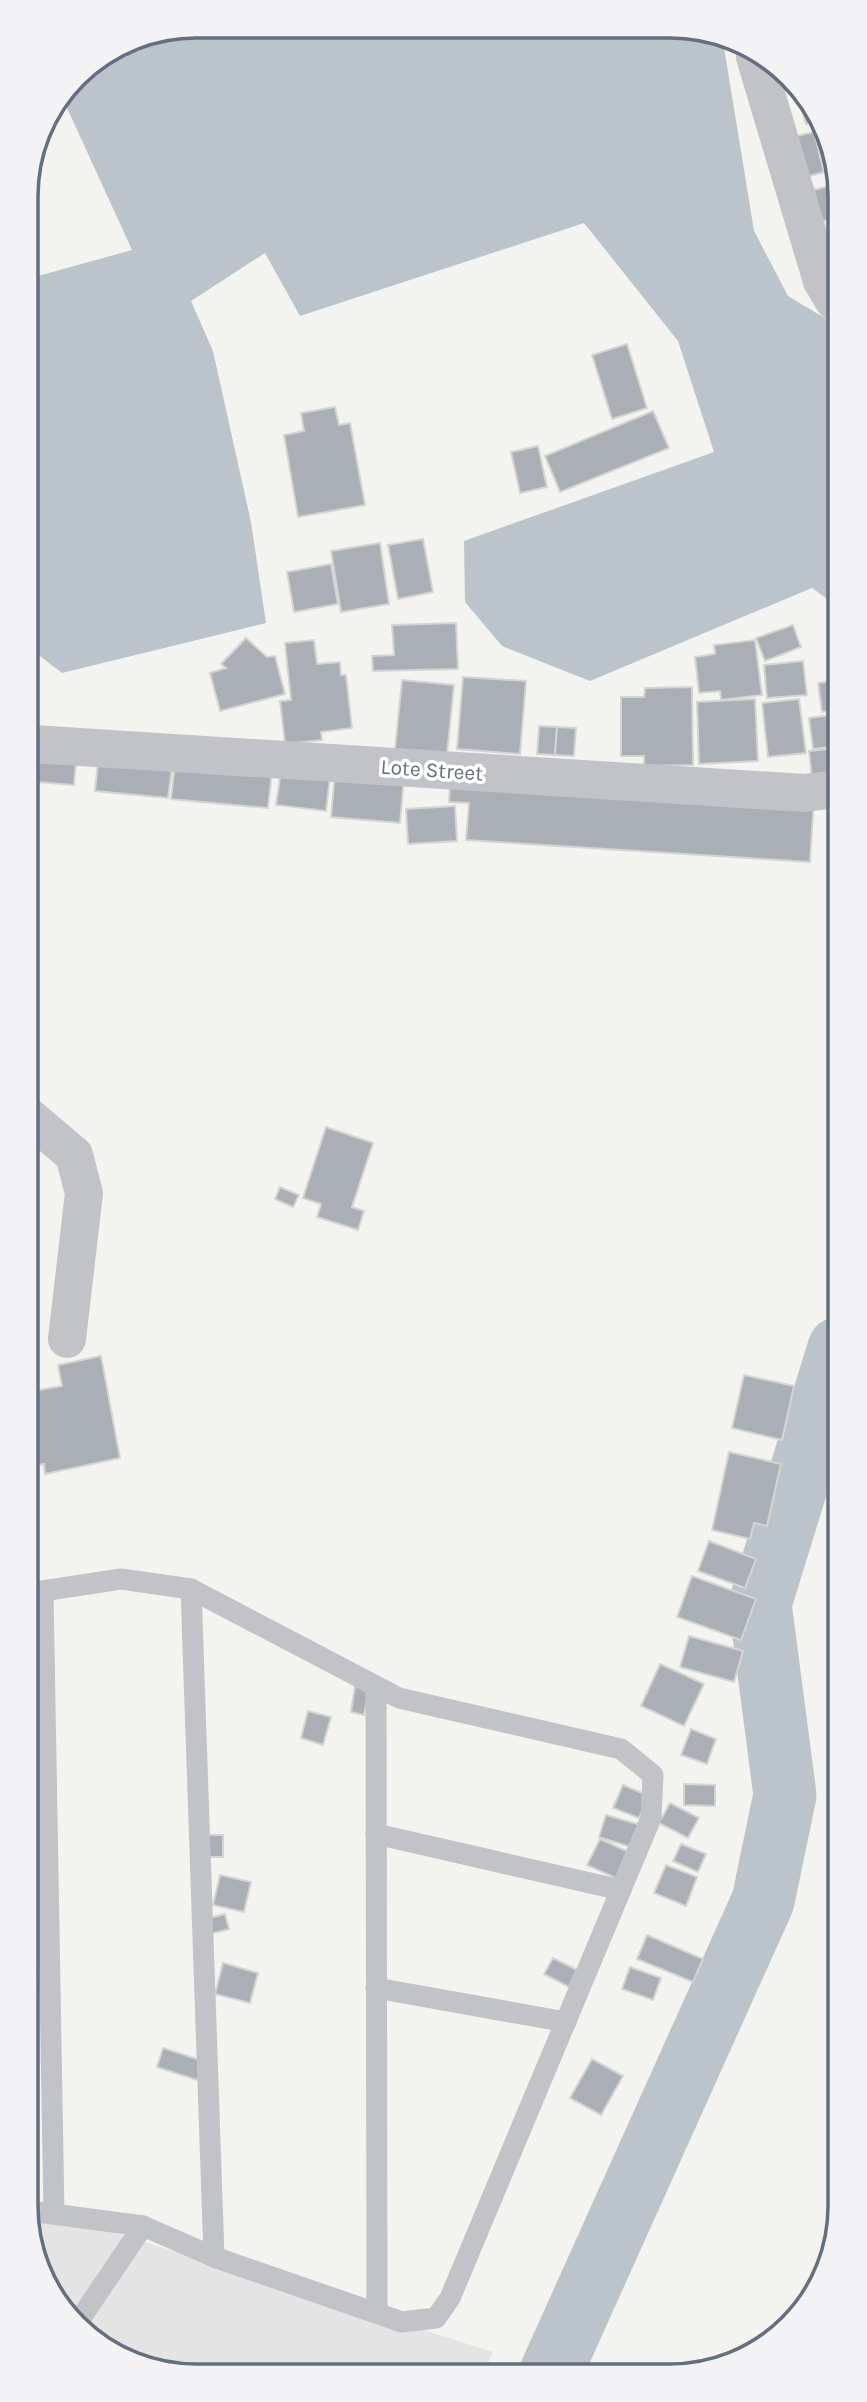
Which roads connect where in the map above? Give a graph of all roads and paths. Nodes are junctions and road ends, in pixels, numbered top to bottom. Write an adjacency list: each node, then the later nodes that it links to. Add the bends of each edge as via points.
1 (757, 65): 2 (street)
2 (828, 291)
3 (39, 744): 4 (street, Lote Street, via 804,793)
4 (828, 790)
5 (39, 1125): 6 (street, via 74,1155 84,1193)
6 (67, 1339)
7 (191, 1589): 8 (lane, via 121,1579); 10 (lane); 18 (lane)
8 (38, 1592)
9 (38, 1670): 16 (lane)
10 (376, 1686): 11 (lane); 12 (lane, via 399,1698 447,1711 621,1749 653,1775 651,1818)
11 (376, 1834): 12 (lane); 13 (lane)
12 (621, 1890): 14 (lane)
13 (376, 1988): 14 (lane); 19 (lane)
14 (566, 2022): 19 (lane, via 450,2298 436,2318 402,2322)
15 (39, 2212): 16 (lane)
16 (54, 2213): 17 (lane)
17 (143, 2226): 18 (lane); 20 (lane)
18 (214, 2257): 19 (lane)
19 (377, 2313)
20 (83, 2315)

